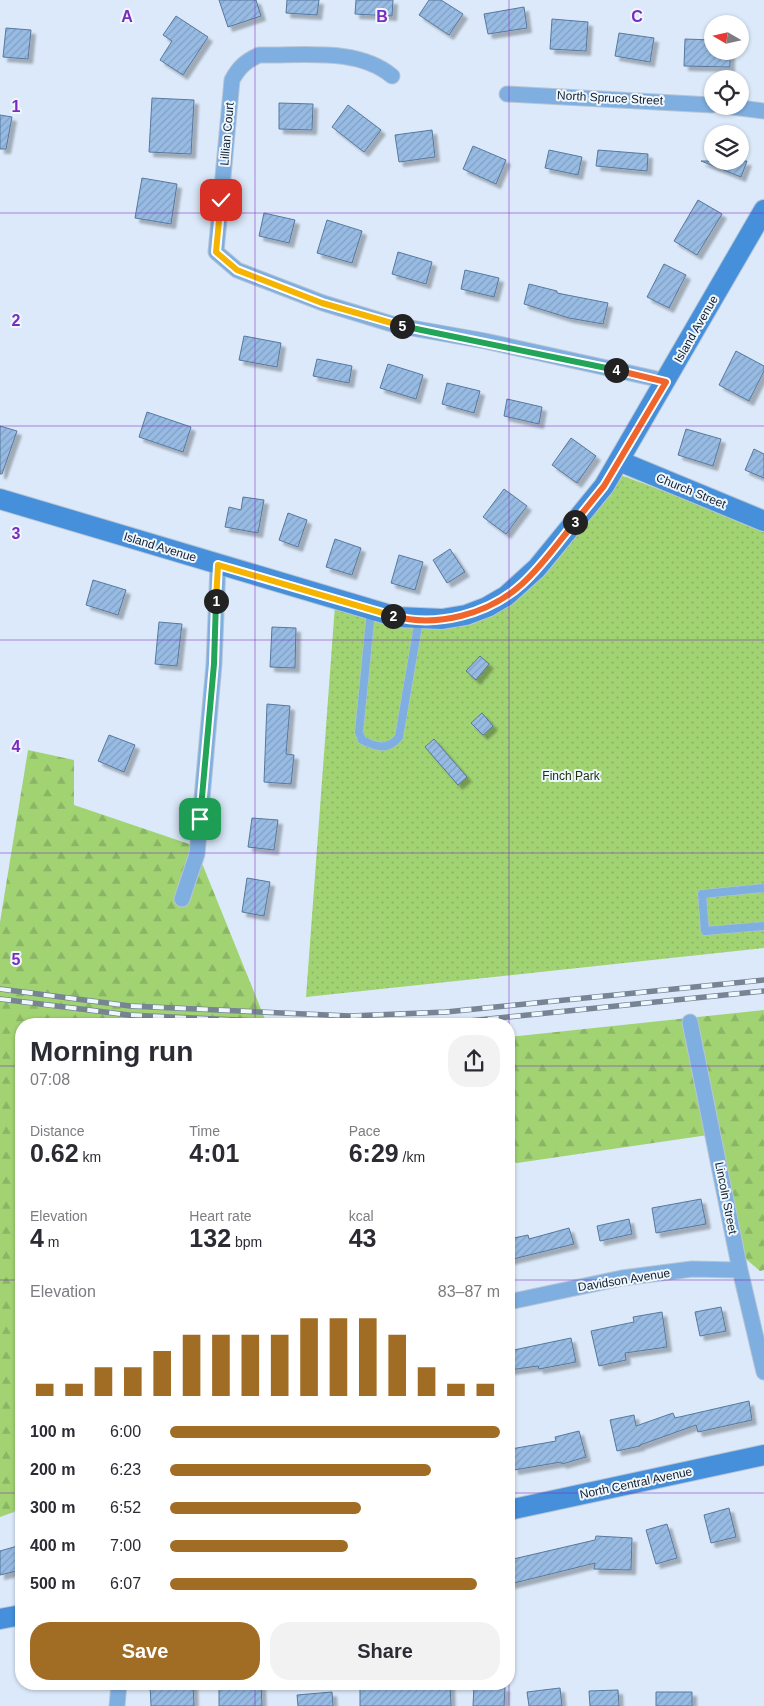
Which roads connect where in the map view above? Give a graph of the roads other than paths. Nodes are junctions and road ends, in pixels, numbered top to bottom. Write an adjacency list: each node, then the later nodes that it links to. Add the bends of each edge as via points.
1 (392, 76): 7 (street, Lillian Court, via 375,64 354,56 260,55 247,61 232,80 216,252 237,270 322,303 386,322)
2 (507, 94): 3 (street, North Spruce Street)
3 (704, 105)
4 (749, 109): 5 (street)
5 (764, 111)
6 (764, 210): 7 (street, Island Avenue)
7 (666, 382): 8 (street, Island Avenue)
8 (619, 461): 10 (street, Church Street); 13 (street, Island Avenue, via 604,486 522,584 487,607 466,615)
9 (0, 498): 11 (street, Island Avenue)
10 (764, 521)
11 (218, 565): 12 (street, Island Avenue); 15 (street, via 214,664 197,854)
12 (372, 609): 13 (street, Island Avenue); 13 (lane, via 358,732 362,740 373,746 393,745 399,737)
13 (419, 620)
14 (764, 888): 16 (lane, via 702,894 705,931)
15 (182, 899)
16 (764, 926)
17 (690, 1022): 18 (street, Lincoln Street)
18 (740, 1270): 19 (street, Davidson Avenue, via 692,1270 622,1278); 20 (street, Lincoln Street)
19 (515, 1301)
20 (764, 1372)
21 (764, 1456): 22 (street, North Central Avenue)
22 (515, 1509)
23 (15, 1616): 24 (street)
24 (0, 1619)
25 (118, 1690): 26 (street)
26 (117, 1706)

